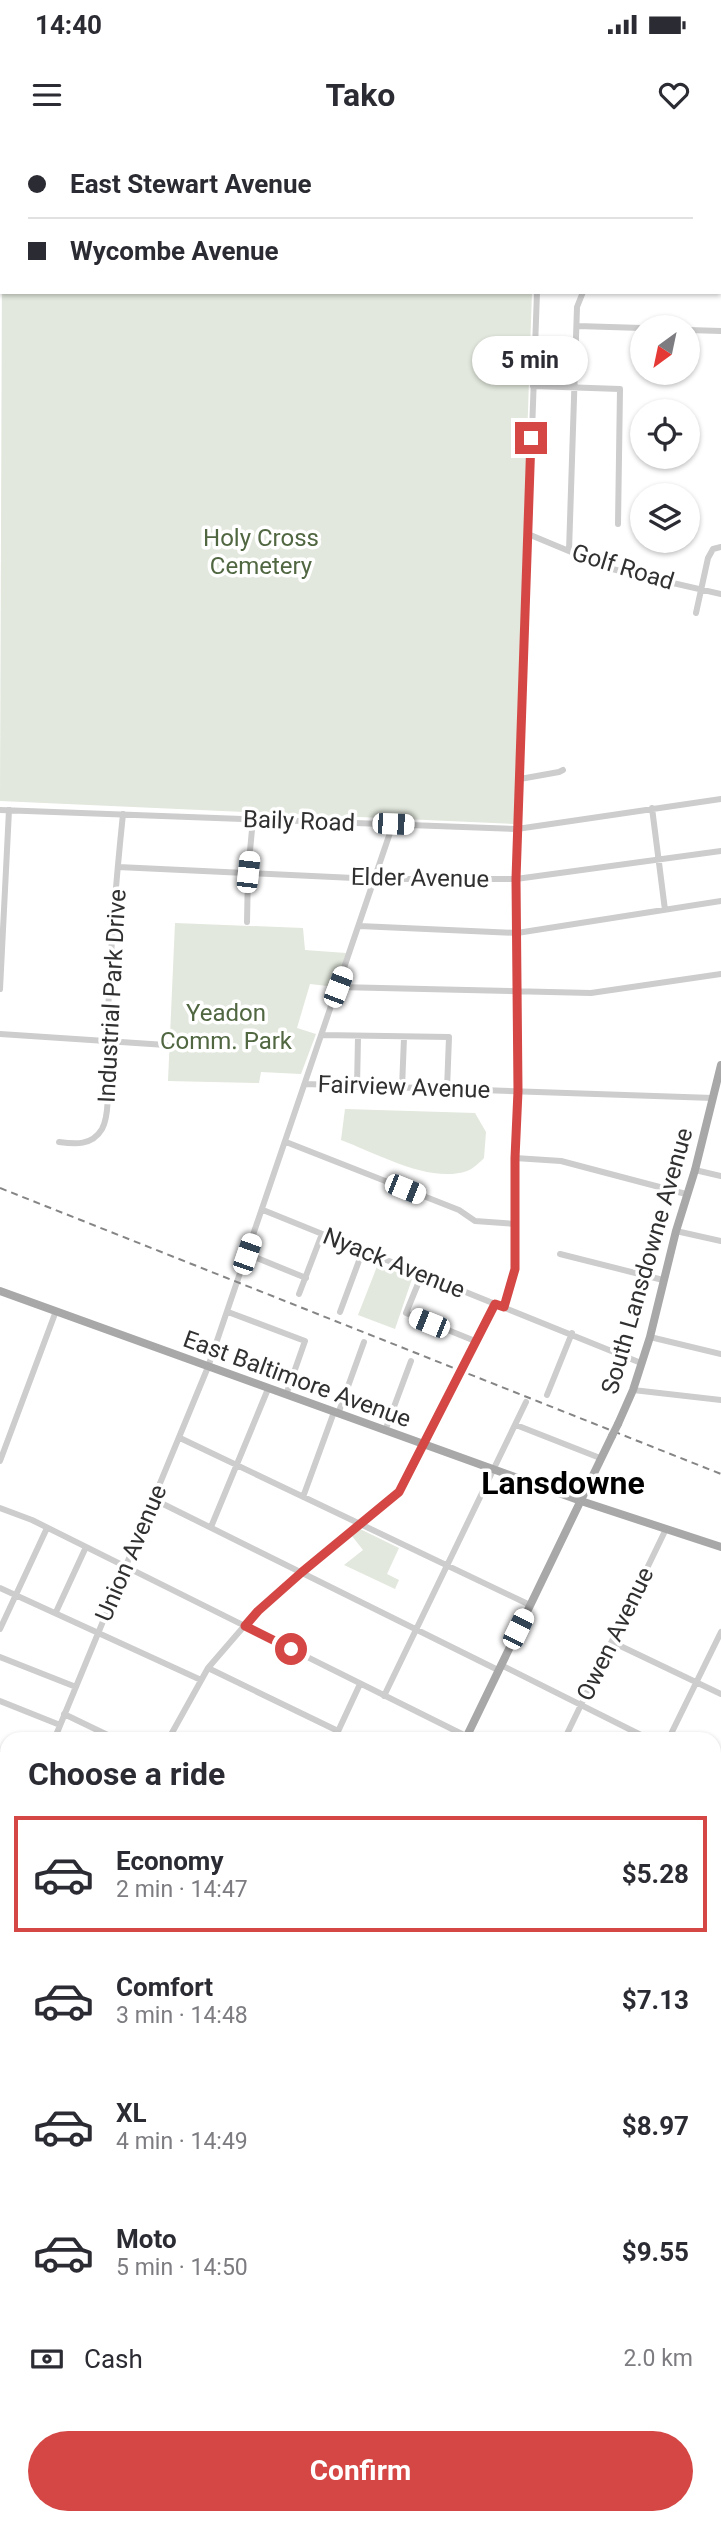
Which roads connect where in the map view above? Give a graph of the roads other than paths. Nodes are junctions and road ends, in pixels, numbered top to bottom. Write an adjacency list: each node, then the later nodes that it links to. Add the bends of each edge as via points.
1 (537, 294): 7 (street)
2 (582, 294): 3 (street)
3 (577, 326): 4 (street); 8 (street)
4 (630, 328)
5 (700, 330): 6 (street)
6 (721, 331)
7 (533, 386): 8 (street); 10 (street)
8 (575, 387): 9 (street, via 620,389); 12 (street)
9 (618, 524)
10 (528, 534): 12 (street, Golf Road); 17 (street)
11 (721, 547): 13 (street, via 708,558)
12 (569, 551): 13 (street, Golf Road, via 620,571)
13 (700, 589): 14 (street, Golf Road); 15 (street)
14 (721, 594)
15 (696, 613)
16 (563, 770): 17 (street)
17 (520, 779): 25 (street)
18 (721, 799): 19 (street, Baily Road)
19 (652, 808): 25 (street, Baily Road); 27 (street)
20 (0, 810): 21 (street, Baily Road)
21 (9, 810): 22 (street, Baily Road); 39 (street)
22 (123, 814): 23 (street, Baily Road); 28 (street, Industrial Park Drive)
23 (253, 819): 24 (street, Baily Road); 29 (street)
24 (393, 824): 25 (street, Baily Road); 30 (street, Union Avenue)
25 (517, 829): 31 (street)
26 (721, 851): 27 (street, Elder Avenue)
27 (660, 860): 31 (street, Elder Avenue); 33 (street)
28 (118, 867): 29 (street, Elder Avenue); 45 (street, Industrial Park Drive)
29 (248, 872): 30 (street, Elder Avenue); 34 (street)
30 (375, 879): 31 (street, Elder Avenue); 35 (street, Union Avenue)
31 (516, 879): 36 (street)
32 (721, 901): 33 (street)
33 (666, 910): 36 (street)
34 (247, 922)
35 (359, 926): 36 (street); 38 (street, Union Avenue)
36 (517, 933): 40 (street)
37 (721, 974): 40 (street, via 591,993)
38 (338, 987): 40 (street); 42 (street, Union Avenue)
39 (0, 989)
40 (518, 992): 52 (street)
41 (0, 1034): 45 (street)
42 (322, 1035): 43 (street); 48 (street, Union Avenue)
43 (359, 1037): 44 (street); 49 (street)
44 (404, 1038): 50 (street); 51 (street, via 449,1037)
45 (107, 1042): 46 (street); 54 (street, Industrial Park Drive, via 103,1128 81,1144)
46 (166, 1045)
47 (721, 1065): 53 (main road, South Lansdowne Avenue)
48 (305, 1084): 49 (street, Fairview Avenue); 55 (street, Union Avenue)
49 (357, 1087): 50 (street, Fairview Avenue)
50 (401, 1088): 51 (street, Fairview Avenue)
51 (447, 1089): 52 (street, Fairview Avenue)
52 (518, 1091): 53 (street, Fairview Avenue); 56 (street)
53 (713, 1098): 57 (main road, South Lansdowne Avenue)
54 (59, 1142)
55 (286, 1142): 60 (street, Union Avenue); 61 (street, via 458,1209 475,1221)
56 (515, 1158): 59 (street, via 561,1161); 61 (street)
57 (695, 1170): 58 (street); 59 (main road, South Lansdowne Avenue)
58 (721, 1176)
59 (686, 1194): 62 (main road, South Lansdowne Avenue)
60 (262, 1210): 63 (street, Nyack Avenue); 66 (street, Union Avenue)
61 (516, 1223): 74 (street, via 514,1274)
62 (676, 1231): 64 (street); 70 (main road, South Lansdowne Avenue)
63 (322, 1234): 65 (street, Nyack Avenue); 69 (street)
64 (721, 1241)
65 (363, 1250): 68 (street, Nyack Avenue); 77 (street)
66 (247, 1254): 69 (street); 76 (street, Union Avenue)
67 (560, 1254): 70 (street)
68 (422, 1274): 73 (street, Nyack Avenue); 80 (street, via 406,1313)
69 (306, 1278): 72 (street)
70 (663, 1280): 79 (main road, South Lansdowne Avenue)
71 (0, 1292): 75 (main road, East Baltimore Avenue)
72 (299, 1294)
73 (495, 1304): 74 (street, Nyack Avenue); 80 (street)
74 (504, 1307): 78 (street, Nyack Avenue)
75 (55, 1311): 85 (main road, East Baltimore Avenue); 98 (street)
76 (228, 1312): 85 (street, Union Avenue); 88 (street, via 305,1341)
77 (340, 1312)
78 (572, 1333): 84 (street, Nyack Avenue); 89 (street)
79 (650, 1337): 82 (street); 84 (main road, South Lansdowne Avenue)
80 (475, 1341): 96 (street)
81 (364, 1342): 92 (street)
82 (721, 1354)
83 (411, 1361): 94 (street)
84 (641, 1363): 87 (main road, South Lansdowne Avenue)
85 (208, 1367): 86 (main road, East Baltimore Avenue); 95 (street, Union Avenue)
86 (268, 1389): 88 (main road, East Baltimore Avenue); 99 (street)
87 (633, 1390): 90 (street); 97 (main road, South Lansdowne Avenue, bridge)
88 (286, 1395): 92 (main road, East Baltimore Avenue)
89 (547, 1395)
90 (721, 1400)
91 (526, 1402): 93 (street)
92 (336, 1413): 94 (main road, East Baltimore Avenue); 101 (street)
93 (516, 1425): 97 (street); 100 (street)
94 (385, 1431): 96 (main road, East Baltimore Avenue)
95 (180, 1438): 99 (street); 102 (street, Union Avenue)
96 (424, 1445): 100 (main road, East Baltimore Avenue); 105 (street, via 399,1492)
97 (600, 1458): 103 (main road, South Lansdowne Avenue)
98 (0, 1461)
99 (236, 1465): 101 (street); 106 (street)
100 (495, 1470): 103 (main road, East Baltimore Avenue); 112 (street)
101 (303, 1497): 105 (street)
102 (153, 1499): 106 (street); 111 (street, Union Avenue)
103 (581, 1502): 108 (main road, East Baltimore Avenue); 116 (main road, South Lansdowne Avenue)
104 (0, 1508): 107 (street)
105 (360, 1525): 112 (street); 113 (street)
106 (211, 1527): 113 (street)
107 (47, 1528): 109 (street); 115 (street)
108 (666, 1530): 110 (main road, East Baltimore Avenue); 123 (street, Owen Avenue)
109 (86, 1547): 111 (street); 117 (street)
110 (721, 1547)
111 (126, 1567): 118 (street); 121 (street, Union Avenue)
112 (448, 1567): 116 (street); 120 (street)
113 (302, 1572): 118 (street); 120 (street)
114 (0, 1588): 115 (street)
115 (18, 1595): 117 (street); 119 (street)
116 (530, 1605): 125 (main road, South Lansdowne Avenue)
117 (56, 1612): 121 (street)
118 (245, 1626): 126 (street); 129 (street)
119 (0, 1629)
120 (417, 1630): 125 (street); 132 (street)
121 (99, 1632): 127 (street); 130 (street, Union Avenue)
122 (721, 1632): 128 (street)
123 (612, 1642): 128 (street); 134 (street, Owen Avenue)
124 (0, 1657): 130 (street)
125 (499, 1667): 134 (street); 142 (main road, South Lansdowne Avenue)
126 (208, 1668): 127 (street); 137 (street)
127 (201, 1680): 140 (street)
128 (698, 1682): 131 (street); 145 (street)
129 (360, 1684): 132 (street); 137 (street)
130 (75, 1687): 135 (street, Union Avenue)
131 (721, 1693)
132 (384, 1696): 141 (street)
133 (0, 1701): 136 (street)
134 (581, 1706): 143 (street, Owen Avenue); 144 (street)
135 (64, 1714): 136 (street, Union Avenue); 139 (street)
136 (60, 1725): 138 (street, Union Avenue)
137 (338, 1731)
138 (57, 1732)
139 (101, 1732)
140 (172, 1732)
141 (456, 1732)
142 (471, 1732)
143 (568, 1732)
144 (635, 1732)
145 (672, 1732)

